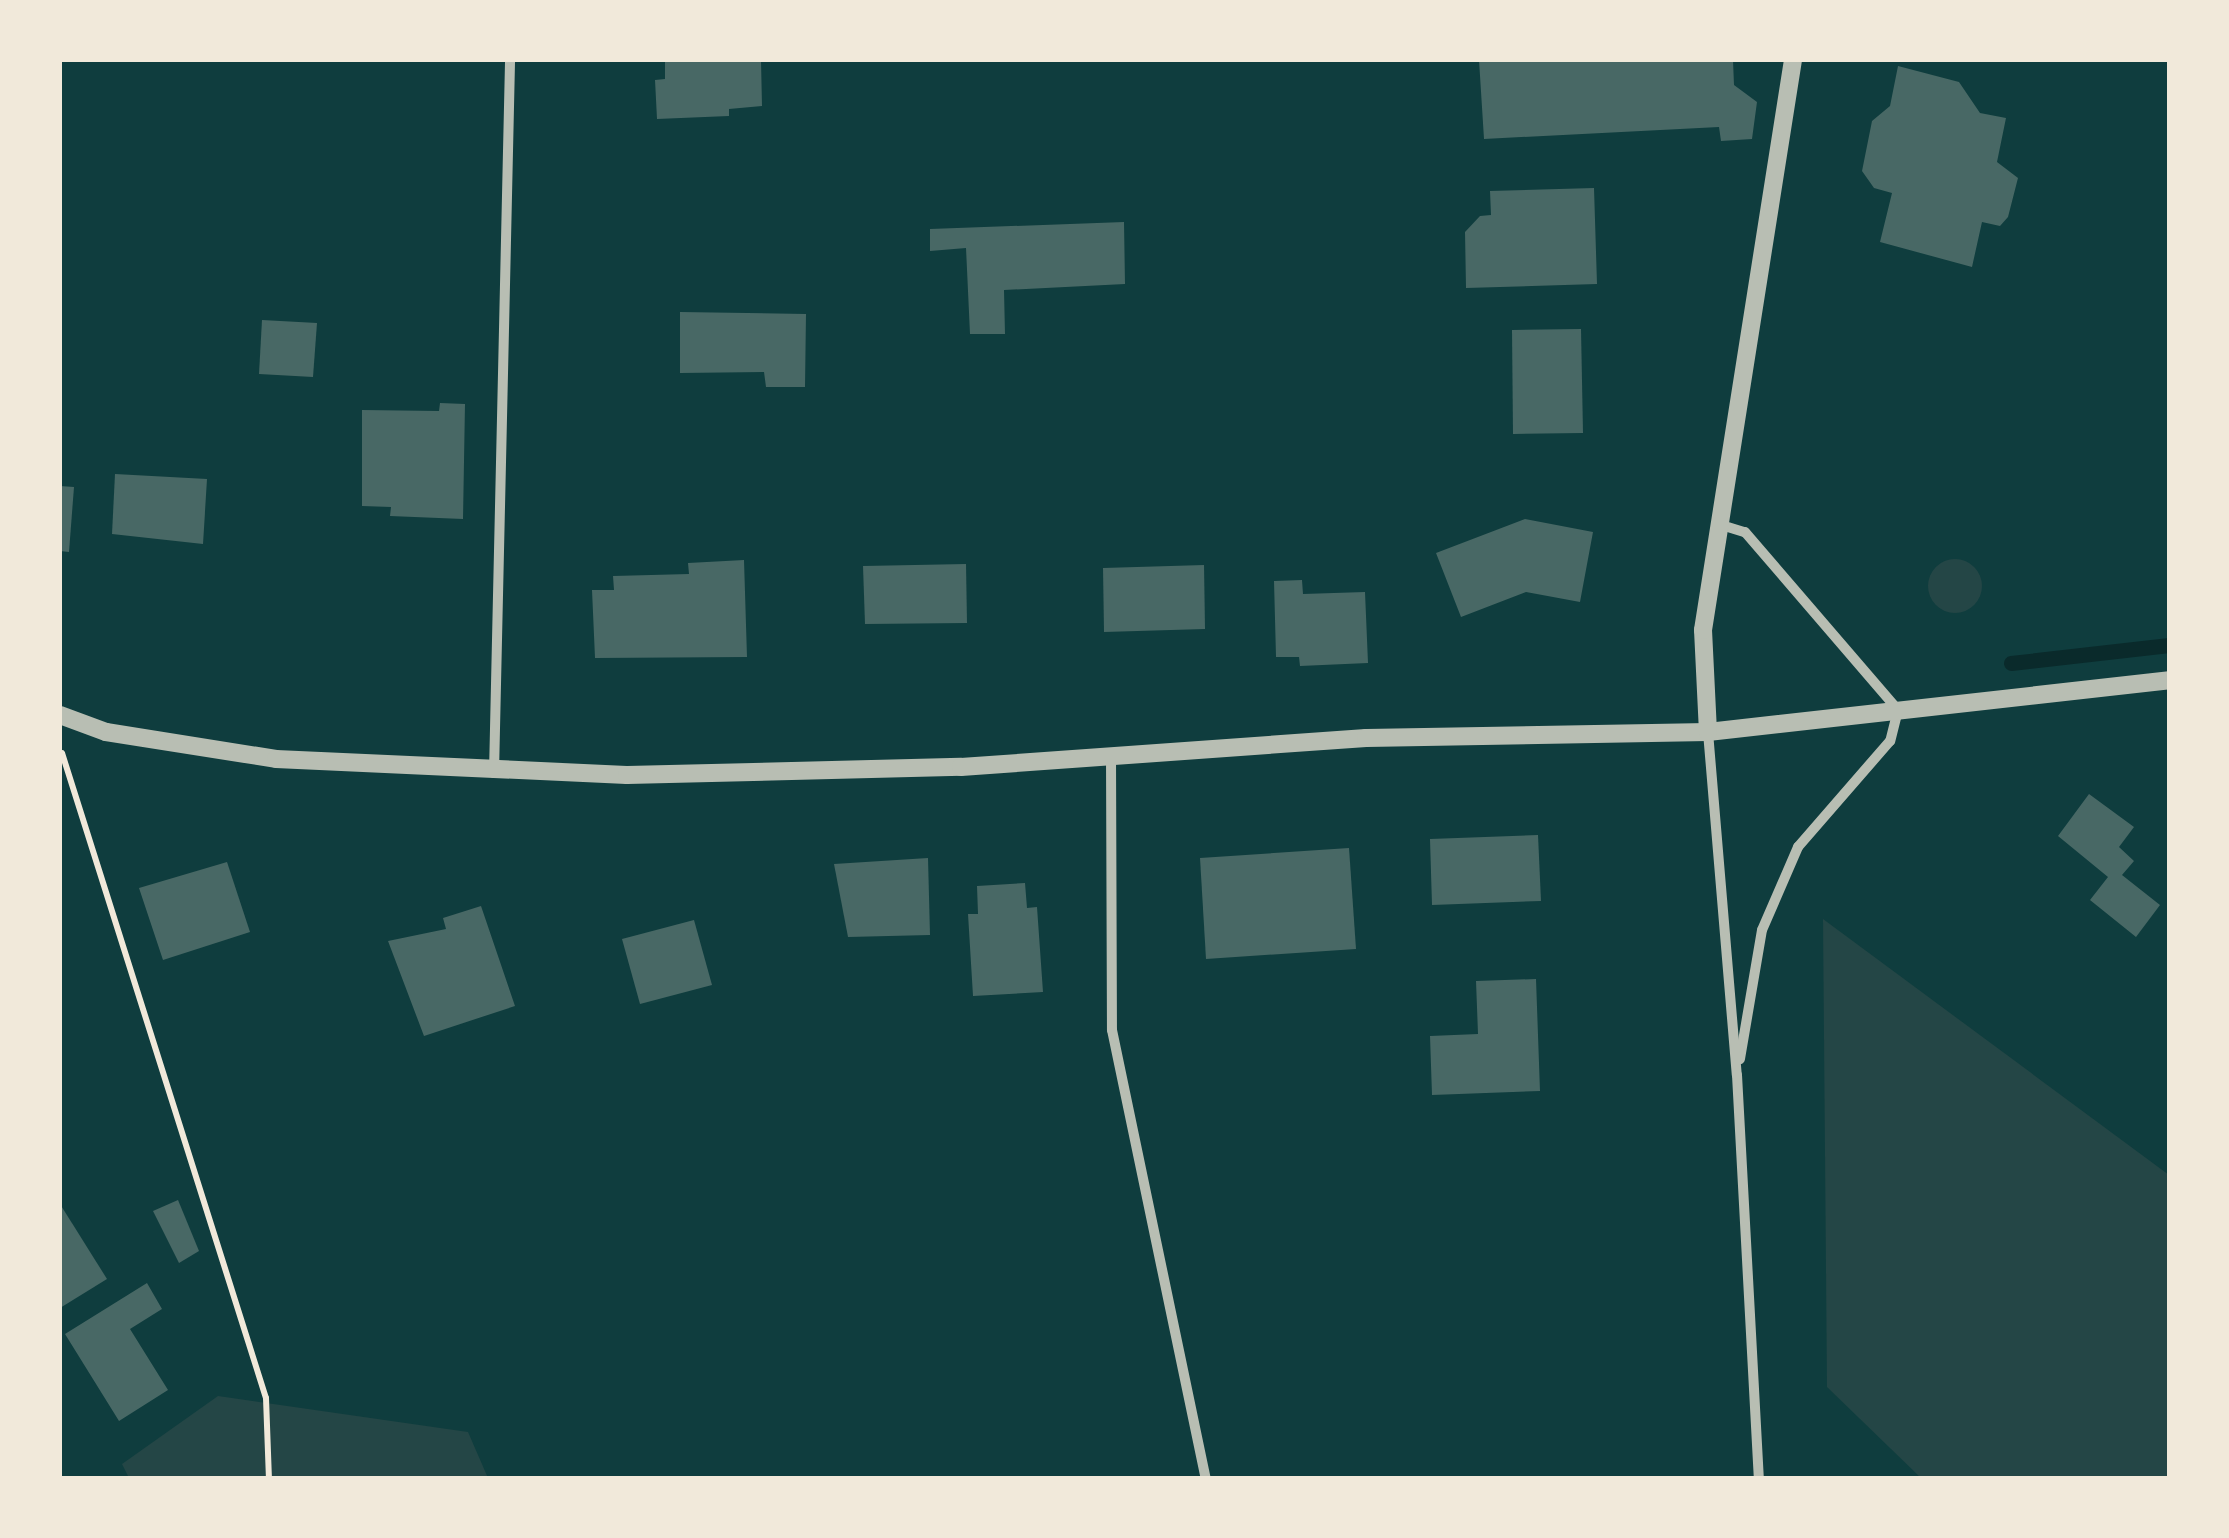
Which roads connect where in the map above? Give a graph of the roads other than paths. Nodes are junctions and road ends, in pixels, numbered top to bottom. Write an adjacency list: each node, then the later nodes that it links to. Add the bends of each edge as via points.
1 (510, 60): 9 (street)
2 (1793, 60): 3 (street)
3 (1718, 524): 5 (street, via 1745,532); 7 (street, via 1703,630)
4 (2169, 680): 5 (street)
5 (1898, 710): 7 (street); 10 (street, via 1890,741 1798,847 1762,930)
6 (60, 716): 9 (street, via 106,732 276,759)
7 (1708, 732): 8 (street, via 1366,738); 10 (street)
8 (1110, 756): 9 (street, via 962,767); 11 (street, via 1112,1030)
9 (494, 772)
10 (1737, 1075): 12 (street)
11 (1206, 1478)
12 (1760, 1478)

